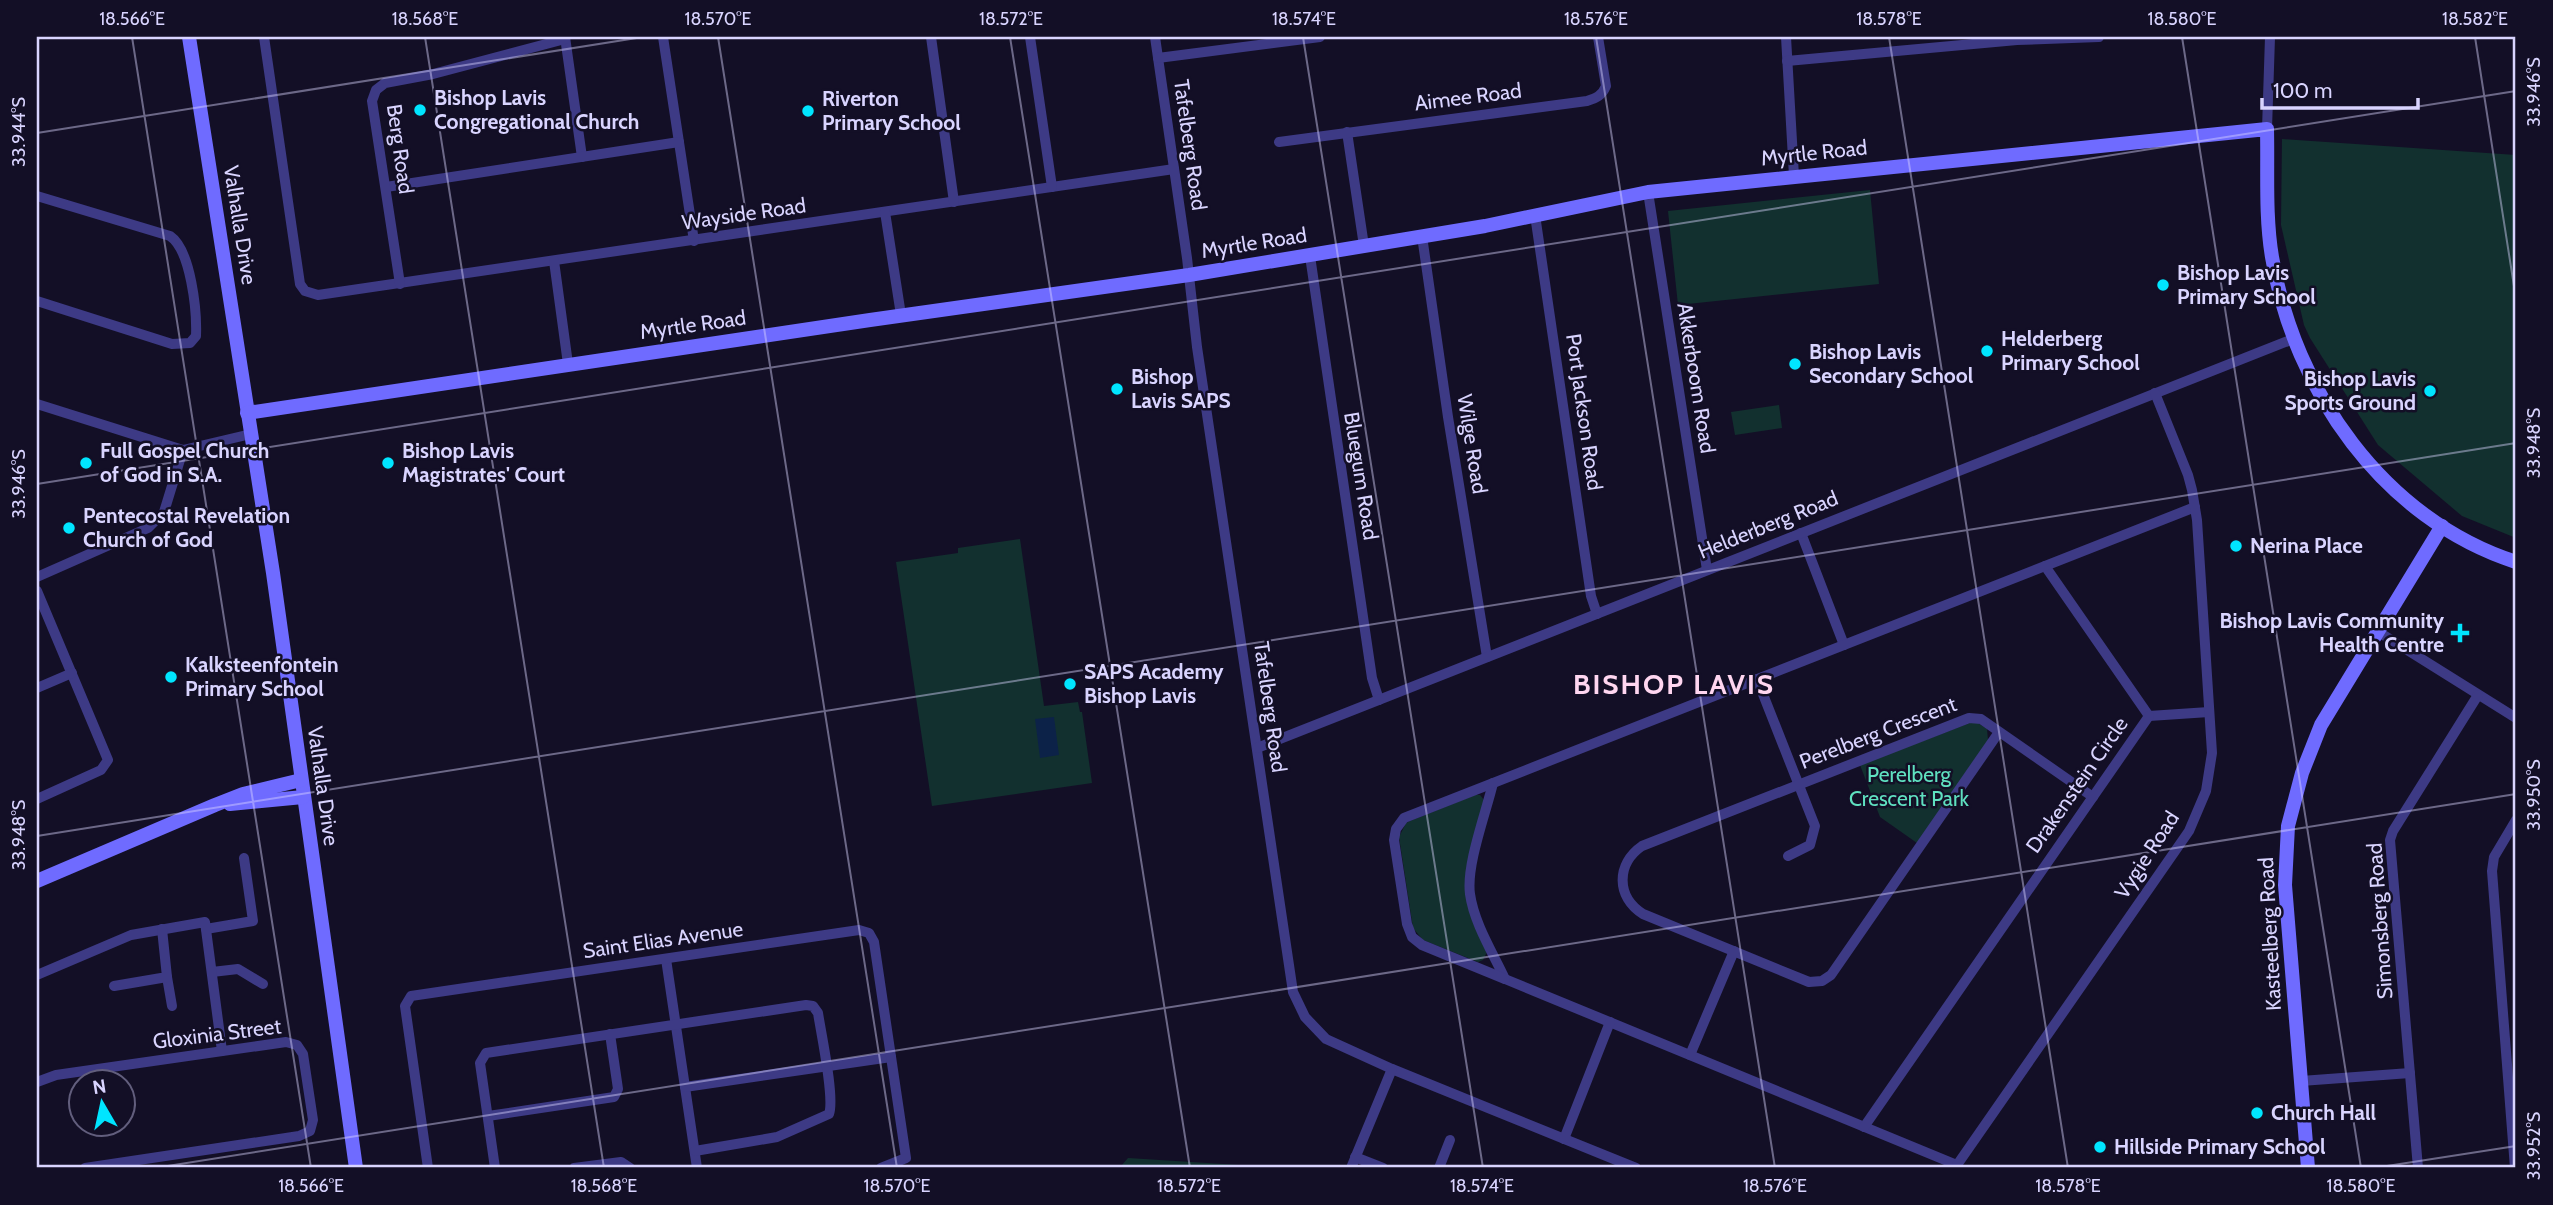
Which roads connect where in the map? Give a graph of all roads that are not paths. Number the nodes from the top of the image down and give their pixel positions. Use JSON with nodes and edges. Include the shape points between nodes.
{"nodes":[{"id":1,"x":189,"y":37,"type":"edge"},
{"id":2,"x":264,"y":37,"type":"edge"},
{"id":3,"x":663,"y":37,"type":"edge"},
{"id":4,"x":931,"y":37,"type":"edge"},
{"id":5,"x":1030,"y":37,"type":"edge"},
{"id":6,"x":1155,"y":37,"type":"edge"},
{"id":7,"x":1320,"y":37,"type":"edge"},
{"id":8,"x":1598,"y":37,"type":"edge"},
{"id":9,"x":1786,"y":37,"type":"edge"},
{"id":10,"x":2099,"y":37,"type":"edge"},
{"id":11,"x":2270,"y":37,"type":"edge"},
{"id":12,"x":565,"y":38,"type":"edge"},
{"id":13,"x":1275,"y":40,"type":"edge"},
{"id":14,"x":1158,"y":58,"type":"junction"},
{"id":15,"x":1787,"y":61,"type":"junction"},
{"id":16,"x":2267,"y":129,"type":"junction"},
{"id":17,"x":1348,"y":132,"type":"junction"},
{"id":18,"x":679,"y":142,"type":"junction"},
{"id":19,"x":1279,"y":142,"type":"dead end"},
{"id":20,"x":582,"y":158,"type":"junction"},
{"id":21,"x":1174,"y":169,"type":"junction"},
{"id":22,"x":1794,"y":176,"type":"junction"},
{"id":23,"x":386,"y":187,"type":"junction"},
{"id":24,"x":1052,"y":187,"type":"junction"},
{"id":25,"x":1648,"y":192,"type":"junction"},
{"id":26,"x":37,"y":196,"type":"edge"},
{"id":27,"x":954,"y":202,"type":"junction"},
{"id":28,"x":885,"y":212,"type":"junction"},
{"id":29,"x":1535,"y":215,"type":"junction"},
{"id":30,"x":1422,"y":236,"type":"junction"},
{"id":31,"x":694,"y":241,"type":"junction"},
{"id":32,"x":1364,"y":246,"type":"junction"},
{"id":33,"x":1310,"y":256,"type":"junction"},
{"id":34,"x":554,"y":261,"type":"junction"},
{"id":35,"x":1189,"y":275,"type":"junction"},
{"id":36,"x":400,"y":284,"type":"junction"},
{"id":37,"x":37,"y":301,"type":"edge"},
{"id":38,"x":901,"y":315,"type":"junction"},
{"id":39,"x":2293,"y":339,"type":"junction"},
{"id":40,"x":568,"y":364,"type":"junction"},
{"id":41,"x":2155,"y":393,"type":"junction"},
{"id":42,"x":37,"y":404,"type":"edge"},
{"id":43,"x":247,"y":413,"type":"junction"},
{"id":44,"x":251,"y":434,"type":"junction"},
{"id":45,"x":183,"y":450,"type":"junction"},
{"id":46,"x":2195,"y":507,"type":"junction"},
{"id":47,"x":2442,"y":526,"type":"junction"},
{"id":48,"x":1801,"y":533,"type":"junction"},
{"id":49,"x":2516,"y":562,"type":"edge"},
{"id":50,"x":2045,"y":566,"type":"junction"},
{"id":51,"x":1706,"y":570,"type":"junction"},
{"id":52,"x":37,"y":577,"type":"edge"},
{"id":53,"x":37,"y":591,"type":"edge"},
{"id":54,"x":1597,"y":614,"type":"junction"},
{"id":55,"x":2376,"y":631,"type":"junction"},
{"id":56,"x":1844,"y":645,"type":"junction"},
{"id":57,"x":1487,"y":657,"type":"junction"},
{"id":58,"x":72,"y":673,"type":"junction"},
{"id":59,"x":1757,"y":679,"type":"junction"},
{"id":60,"x":37,"y":688,"type":"edge"},
{"id":61,"x":2478,"y":695,"type":"junction"},
{"id":62,"x":1379,"y":700,"type":"junction"},
{"id":63,"x":2209,"y":712,"type":"junction"},
{"id":64,"x":2149,"y":716,"type":"junction"},
{"id":65,"x":2516,"y":718,"type":"edge"},
{"id":66,"x":1999,"y":732,"type":"junction"},
{"id":67,"x":1257,"y":748,"type":"junction"},
{"id":68,"x":301,"y":780,"type":"junction"},
{"id":69,"x":1493,"y":783,"type":"junction"},
{"id":70,"x":1797,"y":785,"type":"junction"},
{"id":71,"x":303,"y":797,"type":"junction"},
{"id":72,"x":2093,"y":797,"type":"junction"},
{"id":73,"x":37,"y":799,"type":"edge"},
{"id":74,"x":215,"y":805,"type":"junction"},
{"id":75,"x":2515,"y":827,"type":"edge"},
{"id":76,"x":1788,"y":856,"type":"dead end"},
{"id":77,"x":244,"y":858,"type":"dead end"},
{"id":78,"x":37,"y":881,"type":"edge"},
{"id":79,"x":162,"y":929,"type":"junction"},
{"id":80,"x":206,"y":929,"type":"junction"},
{"id":81,"x":1734,"y":951,"type":"junction"},
{"id":82,"x":666,"y":959,"type":"junction"},
{"id":83,"x":212,"y":972,"type":"junction"},
{"id":84,"x":37,"y":975,"type":"edge"},
{"id":85,"x":167,"y":977,"type":"junction"},
{"id":86,"x":1505,"y":979,"type":"junction"},
{"id":87,"x":263,"y":984,"type":"dead end"},
{"id":88,"x":114,"y":986,"type":"dead end"},
{"id":89,"x":172,"y":1006,"type":"dead end"},
{"id":90,"x":1610,"y":1023,"type":"junction"},
{"id":91,"x":676,"y":1024,"type":"junction"},
{"id":92,"x":610,"y":1034,"type":"junction"},
{"id":93,"x":222,"y":1051,"type":"junction"},
{"id":94,"x":1690,"y":1055,"type":"junction"},
{"id":95,"x":891,"y":1057,"type":"junction"},
{"id":96,"x":826,"y":1067,"type":"junction"},
{"id":97,"x":1392,"y":1069,"type":"junction"},
{"id":98,"x":2410,"y":1073,"type":"junction"},
{"id":99,"x":2301,"y":1081,"type":"junction"},
{"id":100,"x":37,"y":1082,"type":"edge"},
{"id":101,"x":685,"y":1087,"type":"junction"},
{"id":102,"x":488,"y":1116,"type":"junction"},
{"id":103,"x":1864,"y":1127,"type":"junction"},
{"id":104,"x":1450,"y":1139,"type":"dead end"},
{"id":105,"x":1564,"y":1139,"type":"junction"},
{"id":106,"x":2515,"y":1147,"type":"edge"},
{"id":107,"x":695,"y":1152,"type":"junction"},
{"id":108,"x":1353,"y":1163,"type":"edge"},
{"id":109,"x":1957,"y":1167,"type":"edge"},
{"id":110,"x":85,"y":1168,"type":"edge"},
{"id":111,"x":356,"y":1168,"type":"edge"},
{"id":112,"x":428,"y":1168,"type":"edge"},
{"id":113,"x":495,"y":1168,"type":"edge"},
{"id":114,"x":574,"y":1168,"type":"edge"},
{"id":115,"x":630,"y":1168,"type":"edge"},
{"id":116,"x":697,"y":1168,"type":"edge"},
{"id":117,"x":881,"y":1168,"type":"edge"},
{"id":118,"x":1383,"y":1168,"type":"edge"},
{"id":119,"x":1439,"y":1168,"type":"edge"},
{"id":120,"x":1636,"y":1168,"type":"edge"},
{"id":121,"x":2308,"y":1168,"type":"edge"},
{"id":122,"x":2418,"y":1168,"type":"edge"},
{"id":123,"x":2515,"y":1168,"type":"edge"}],
"edges":[{"from":1,"to":43,"type":"street","name":"Valhalla Drive"},
{"from":2,"to":36,"type":"street","name":"Wayside Road","via":[[300,284],[318,295]]},
{"from":3,"to":18,"type":"street"},
{"from":4,"to":27,"type":"street"},
{"from":5,"to":24,"type":"street"},
{"from":6,"to":14,"type":"street","name":"Tafelberg Road"},
{"from":7,"to":13,"type":"street"},
{"from":8,"to":17,"type":"street","name":"Aimee Road","via":[[1606,86],[1587,102]]},
{"from":9,"to":15,"type":"street"},
{"from":10,"to":15,"type":"street"},
{"from":11,"to":16,"type":"street"},
{"from":12,"to":20,"type":"street"},
{"from":12,"to":23,"type":"street","name":"Berg Road","via":[[380,85],[372,101]]},
{"from":13,"to":14,"type":"street"},
{"from":14,"to":21,"type":"street","name":"Tafelberg Road"},
{"from":15,"to":22,"type":"street"},
{"from":16,"to":22,"type":"street","name":"Myrtle Road"},
{"from":16,"to":39,"type":"street","via":[[2271,254]]},
{"from":17,"to":19,"type":"street","name":"Aimee Road"},
{"from":17,"to":32,"type":"street"},
{"from":18,"to":20,"type":"street"},
{"from":18,"to":31,"type":"street"},
{"from":20,"to":23,"type":"street"},
{"from":21,"to":24,"type":"street","name":"Wayside Road"},
{"from":21,"to":35,"type":"street","name":"Tafelberg Road"},
{"from":22,"to":25,"type":"street","name":"Myrtle Road"},
{"from":23,"to":36,"type":"street","name":"Berg Road"},
{"from":24,"to":27,"type":"street","name":"Wayside Road"},
{"from":25,"to":29,"type":"street","name":"Myrtle Road"},
{"from":25,"to":51,"type":"street","name":"Akkerboom Road"},
{"from":26,"to":37,"type":"street","via":[[176,240],[185,256],[196,336],[190,342],[172,344]]},
{"from":27,"to":28,"type":"street","name":"Wayside Road"},
{"from":28,"to":31,"type":"street","name":"Wayside Road"},
{"from":28,"to":38,"type":"street"},
{"from":29,"to":30,"type":"street","name":"Myrtle Road"},
{"from":29,"to":54,"type":"street","name":"Port Jackson Road"},
{"from":30,"to":32,"type":"street","name":"Myrtle Road"},
{"from":30,"to":57,"type":"street","name":"Wilge Road"},
{"from":31,"to":34,"type":"street","name":"Wayside Road"},
{"from":32,"to":33,"type":"street","name":"Myrtle Road"},
{"from":33,"to":35,"type":"street","name":"Myrtle Road"},
{"from":33,"to":62,"type":"street","name":"Bluegum Road","via":[[1372,678]]},
{"from":34,"to":36,"type":"street","name":"Wayside Road"},
{"from":34,"to":40,"type":"street"},
{"from":35,"to":38,"type":"street","name":"Myrtle Road"},
{"from":35,"to":67,"type":"street","name":"Tafelberg Road"},
{"from":38,"to":40,"type":"street","name":"Myrtle Road"},
{"from":39,"to":41,"type":"street","name":"Helderberg Road"},
{"from":39,"to":47,"type":"street","via":[[2320,397],[2368,463]]},
{"from":40,"to":43,"type":"street","name":"Myrtle Road"},
{"from":41,"to":46,"type":"street","name":"Vygie Road","via":[[2188,475]]},
{"from":41,"to":48,"type":"street","name":"Helderberg Road"},
{"from":42,"to":45,"type":"street"},
{"from":43,"to":44,"type":"street","name":"Valhalla Drive"},
{"from":44,"to":45,"type":"street"},
{"from":44,"to":68,"type":"street","name":"Valhalla Drive"},
{"from":45,"to":52,"type":"street","via":[[158,520]]},
{"from":46,"to":50,"type":"street"},
{"from":46,"to":63,"type":"street","name":"Vygie Road"},
{"from":47,"to":49,"type":"street"},
{"from":47,"to":55,"type":"street","name":"Kasteelberg Road"},
{"from":48,"to":51,"type":"street","name":"Helderberg Road"},
{"from":48,"to":56,"type":"street"},
{"from":50,"to":56,"type":"street"},
{"from":50,"to":64,"type":"street","name":"Drakenstein Circle"},
{"from":51,"to":54,"type":"street","name":"Helderberg Road"},
{"from":53,"to":58,"type":"street"},
{"from":54,"to":57,"type":"street","name":"Helderberg Road"},
{"from":55,"to":61,"type":"street"},
{"from":55,"to":99,"type":"street","name":"Kasteelberg Road","via":[[2320,725],[2288,827],[2285,886]]},
{"from":56,"to":59,"type":"street"},
{"from":57,"to":62,"type":"street","name":"Helderberg Road"},
{"from":58,"to":60,"type":"street"},
{"from":58,"to":73,"type":"street","via":[[107,754],[107,764]]},
{"from":59,"to":69,"type":"street"},
{"from":59,"to":70,"type":"street"},
{"from":61,"to":65,"type":"street"},
{"from":61,"to":98,"type":"street","name":"Simonsberg Road","via":[[2391,836]]},
{"from":62,"to":67,"type":"street","name":"Helderberg Road"},
{"from":63,"to":64,"type":"street"},
{"from":63,"to":109,"type":"street","name":"Vygie Road","via":[[2210,772],[2189,831]]},
{"from":64,"to":72,"type":"street","name":"Drakenstein Circle"},
{"from":66,"to":70,"type":"street","name":"Perelberg Crescent","via":[[1981,719],[1969,718]]},
{"from":66,"to":72,"type":"street"},
{"from":66,"to":81,"type":"street","name":"Perelberg Crescent","via":[[1827,978],[1810,982]]},
{"from":67,"to":97,"type":"street","name":"Tafelberg Road","via":[[1298,1006],[1326,1039]]},
{"from":68,"to":71,"type":"street","name":"Valhalla Drive"},
{"from":68,"to":74,"type":"street"},
{"from":69,"to":86,"type":"street","via":[[1469,887],[1476,916]]},
{"from":69,"to":86,"type":"street","via":[[1404,818],[1394,840],[1412,937]]},
{"from":70,"to":76,"type":"street","via":[[1815,831],[1810,845]]},
{"from":70,"to":81,"type":"street","name":"Perelberg Crescent","via":[[1642,846],[1626,863],[1624,892],[1637,910]]},
{"from":71,"to":74,"type":"street"},
{"from":71,"to":111,"type":"street","name":"Valhalla Drive"},
{"from":72,"to":103,"type":"street","name":"Drakenstein Circle"},
{"from":74,"to":78,"type":"street"},
{"from":75,"to":106,"type":"street","via":[[2494,858],[2492,871]]},
{"from":77,"to":80,"type":"street","via":[[253,921]]},
{"from":79,"to":80,"type":"street","via":[[205,922]]},
{"from":79,"to":84,"type":"street","via":[[118,939]]},
{"from":79,"to":85,"type":"street"},
{"from":80,"to":83,"type":"street"},
{"from":81,"to":94,"type":"street"},
{"from":82,"to":91,"type":"street"},
{"from":82,"to":95,"type":"street","name":"Saint Elias Avenue","via":[[866,932],[874,942]]},
{"from":82,"to":112,"type":"street","name":"Saint Elias Avenue","via":[[408,999],[405,1006]]},
{"from":83,"to":87,"type":"street","via":[[238,969]]},
{"from":83,"to":93,"type":"street"},
{"from":85,"to":88,"type":"street"},
{"from":85,"to":89,"type":"street"},
{"from":86,"to":90,"type":"street"},
{"from":90,"to":94,"type":"street"},
{"from":90,"to":105,"type":"street"},
{"from":91,"to":92,"type":"street"},
{"from":91,"to":96,"type":"street","via":[[810,1005],[818,1013]]},
{"from":91,"to":101,"type":"street"},
{"from":92,"to":102,"type":"street","via":[[489,1051],[480,1063]]},
{"from":92,"to":102,"type":"street","via":[[618,1089],[614,1097]]},
{"from":93,"to":100,"type":"street","name":"Gloxinia Street","via":[[56,1075]]},
{"from":93,"to":110,"type":"street","name":"Gloxinia Street","via":[[286,1042],[297,1045],[303,1054],[313,1120],[310,1131]]},
{"from":94,"to":103,"type":"street"},
{"from":95,"to":96,"type":"street"},
{"from":95,"to":117,"type":"street","name":"Saint Elias Avenue","via":[[906,1158]]},
{"from":96,"to":101,"type":"street"},
{"from":96,"to":107,"type":"street","via":[[832,1106],[826,1116],[777,1137]]},
{"from":97,"to":105,"type":"street","name":"Tafelberg Road"},
{"from":97,"to":108,"type":"street"},
{"from":98,"to":99,"type":"street"},
{"from":98,"to":122,"type":"street","name":"Simonsberg Road"},
{"from":99,"to":121,"type":"street","name":"Kasteelberg Road"},
{"from":101,"to":107,"type":"street"},
{"from":102,"to":113,"type":"street"},
{"from":103,"to":109,"type":"street"},
{"from":104,"to":119,"type":"street"},
{"from":105,"to":120,"type":"street","name":"Tafelberg Road"},
{"from":106,"to":123,"type":"street"},
{"from":107,"to":116,"type":"street"},
{"from":108,"to":118,"type":"street"},
{"from":114,"to":115,"type":"street","via":[[621,1161]]}]}
